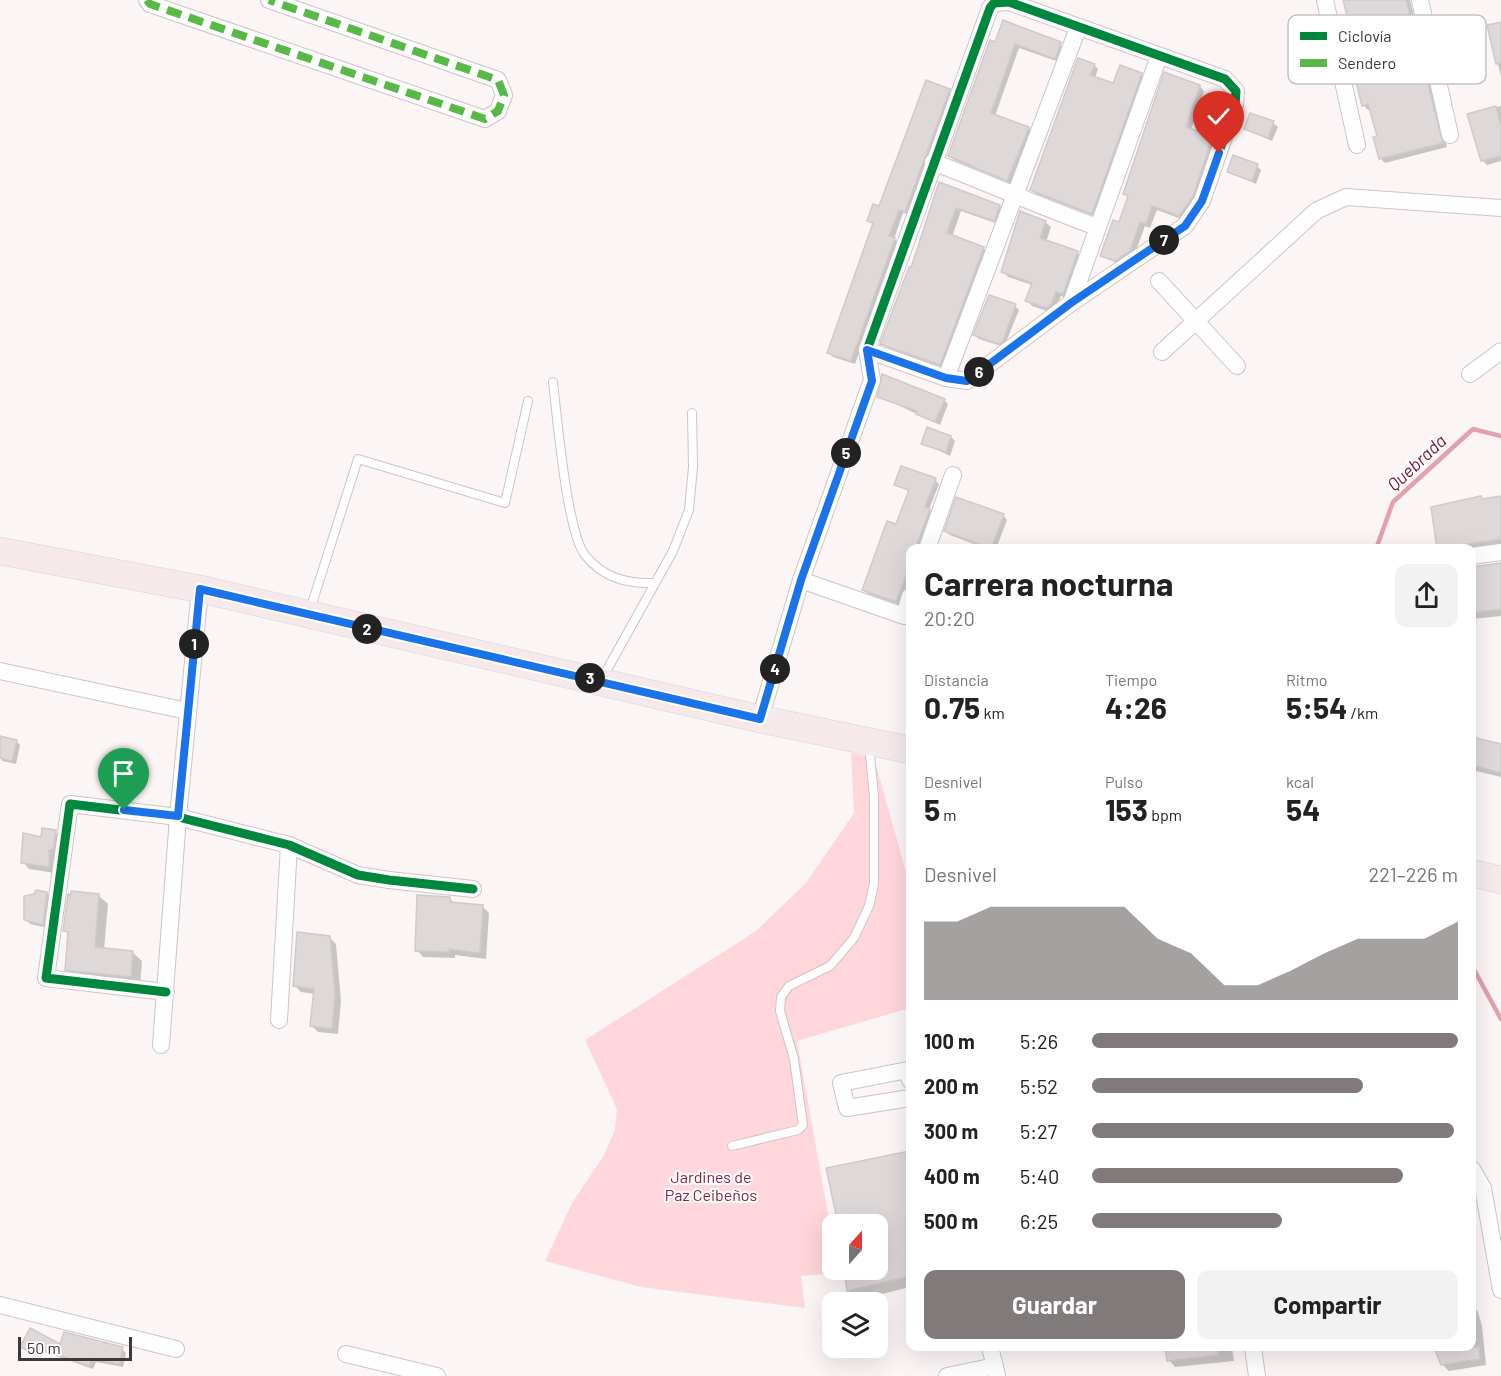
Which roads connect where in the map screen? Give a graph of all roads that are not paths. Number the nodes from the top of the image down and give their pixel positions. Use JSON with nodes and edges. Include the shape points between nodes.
{"nodes":[{"id":1,"x":269,"y":0,"type":"edge"},
{"id":2,"x":1325,"y":0,"type":"edge"},
{"id":3,"x":1420,"y":0,"type":"edge"},
{"id":4,"x":149,"y":1,"type":"edge"},
{"id":5,"x":1328,"y":15,"type":"edge"},
{"id":6,"x":1423,"y":15,"type":"edge"},
{"id":7,"x":1078,"y":28,"type":"junction"},
{"id":8,"x":1159,"y":56,"type":"junction"},
{"id":9,"x":1344,"y":84,"type":"edge"},
{"id":10,"x":1439,"y":84,"type":"edge"},
{"id":11,"x":1450,"y":135,"type":"dead end"},
{"id":12,"x":1357,"y":145,"type":"dead end"},
{"id":13,"x":933,"y":162,"type":"junction"},
{"id":14,"x":1016,"y":195,"type":"junction"},
{"id":15,"x":1501,"y":208,"type":"edge"},
{"id":16,"x":1097,"y":226,"type":"junction"},
{"id":17,"x":1158,"y":281,"type":"dead end"},
{"id":18,"x":1071,"y":303,"type":"junction"},
{"id":19,"x":1196,"y":322,"type":"junction"},
{"id":20,"x":867,"y":350,"type":"junction"},
{"id":21,"x":1501,"y":351,"type":"edge"},
{"id":22,"x":1162,"y":352,"type":"dead end"},
{"id":23,"x":1237,"y":366,"type":"dead end"},
{"id":24,"x":1470,"y":374,"type":"dead end"},
{"id":25,"x":946,"y":378,"type":"junction"},
{"id":26,"x":553,"y":382,"type":"dead end"},
{"id":27,"x":528,"y":401,"type":"dead end"},
{"id":28,"x":692,"y":413,"type":"dead end"},
{"id":29,"x":953,"y":475,"type":"dead end"},
{"id":30,"x":929,"y":544,"type":"edge"},
{"id":31,"x":0,"y":550,"type":"edge"},
{"id":32,"x":1501,"y":552,"type":"edge"},
{"id":33,"x":1476,"y":555,"type":"edge"},
{"id":34,"x":801,"y":580,"type":"junction"},
{"id":35,"x":655,"y":583,"type":"junction"},
{"id":36,"x":200,"y":589,"type":"junction"},
{"id":37,"x":906,"y":607,"type":"edge"},
{"id":38,"x":308,"y":616,"type":"junction"},
{"id":39,"x":0,"y":671,"type":"edge"},
{"id":40,"x":602,"y":681,"type":"junction"},
{"id":41,"x":187,"y":711,"type":"junction"},
{"id":42,"x":760,"y":719,"type":"junction"},
{"id":43,"x":868,"y":742,"type":"junction"},
{"id":44,"x":906,"y":749,"type":"edge"},
{"id":45,"x":178,"y":816,"type":"junction"},
{"id":46,"x":289,"y":845,"type":"junction"},
{"id":47,"x":1476,"y":874,"type":"edge"},
{"id":48,"x":1501,"y":880,"type":"edge"},
{"id":49,"x":473,"y":888,"type":"dead end"},
{"id":50,"x":166,"y":992,"type":"junction"},
{"id":51,"x":279,"y":1020,"type":"dead end"},
{"id":52,"x":161,"y":1045,"type":"dead end"},
{"id":53,"x":906,"y":1070,"type":"edge"},
{"id":54,"x":906,"y":1099,"type":"edge"},
{"id":55,"x":732,"y":1146,"type":"dead end"},
{"id":56,"x":1476,"y":1176,"type":"edge"},
{"id":57,"x":1501,"y":1290,"type":"edge"},
{"id":58,"x":0,"y":1305,"type":"edge"},
{"id":59,"x":176,"y":1349,"type":"dead end"},
{"id":60,"x":991,"y":1351,"type":"edge"},
{"id":61,"x":1254,"y":1351,"type":"edge"},
{"id":62,"x":346,"y":1354,"type":"dead end"},
{"id":63,"x":996,"y":1371,"type":"edge"},
{"id":64,"x":437,"y":1376,"type":"edge"},
{"id":65,"x":947,"y":1376,"type":"edge"},
{"id":66,"x":1257,"y":1376,"type":"edge"}],
"edges":[{"from":1,"to":4,"type":"street","via":[[498,80],[504,95],[498,111],[485,119]]},
{"from":2,"to":5,"type":"street"},
{"from":3,"to":6,"type":"street"},
{"from":7,"to":8,"type":"street"},
{"from":7,"to":13,"type":"street","via":[[1009,2],[994,3]]},
{"from":7,"to":14,"type":"street"},
{"from":8,"to":16,"type":"street"},
{"from":8,"to":18,"type":"street","via":[[1225,79],[1236,91],[1237,98],[1202,201],[1185,226]]},
{"from":9,"to":12,"type":"street"},
{"from":10,"to":11,"type":"street"},
{"from":13,"to":14,"type":"street"},
{"from":13,"to":20,"type":"street"},
{"from":14,"to":16,"type":"street"},
{"from":14,"to":25,"type":"street"},
{"from":15,"to":19,"type":"street","via":[[1346,197],[1332,201],[1316,211]]},
{"from":16,"to":18,"type":"street"},
{"from":17,"to":19,"type":"street"},
{"from":18,"to":25,"type":"street","via":[[967,381]]},
{"from":19,"to":22,"type":"street"},
{"from":19,"to":23,"type":"street"},
{"from":20,"to":25,"type":"street"},
{"from":20,"to":34,"type":"street","via":[[872,381]]},
{"from":21,"to":24,"type":"street"},
{"from":26,"to":35,"type":"lane","via":[[569,503],[583,554],[602,573],[633,584]]},
{"from":27,"to":38,"type":"lane","via":[[505,503],[358,459]]},
{"from":28,"to":35,"type":"lane","via":[[689,510]]},
{"from":29,"to":30,"type":"street"},
{"from":31,"to":36,"type":"main road"},
{"from":32,"to":33,"type":"street"},
{"from":34,"to":37,"type":"street","via":[[903,616]]},
{"from":34,"to":42,"type":"street"},
{"from":35,"to":40,"type":"lane"},
{"from":36,"to":38,"type":"main road"},
{"from":36,"to":41,"type":"street"},
{"from":38,"to":40,"type":"main road"},
{"from":39,"to":41,"type":"street"},
{"from":40,"to":42,"type":"main road"},
{"from":41,"to":45,"type":"street"},
{"from":42,"to":43,"type":"main road"},
{"from":43,"to":44,"type":"main road"},
{"from":43,"to":55,"type":"lane","via":[[874,796],[874,884],[869,906],[854,938],[830,966],[789,986],[781,997],[780,1011],[794,1059],[803,1125],[798,1130]]},
{"from":45,"to":46,"type":"street"},
{"from":45,"to":50,"type":"street"},
{"from":45,"to":50,"type":"street","via":[[70,804],[46,978]]},
{"from":46,"to":49,"type":"street","via":[[358,874]]},
{"from":46,"to":51,"type":"street"},
{"from":47,"to":48,"type":"main road"},
{"from":50,"to":52,"type":"street"},
{"from":53,"to":54,"type":"street","via":[[841,1083],[847,1108]]},
{"from":56,"to":57,"type":"street","via":[[1483,1188]]},
{"from":58,"to":59,"type":"street"},
{"from":60,"to":63,"type":"street"},
{"from":61,"to":66,"type":"street"},
{"from":62,"to":64,"type":"street"},
{"from":63,"to":65,"type":"street"}]}
